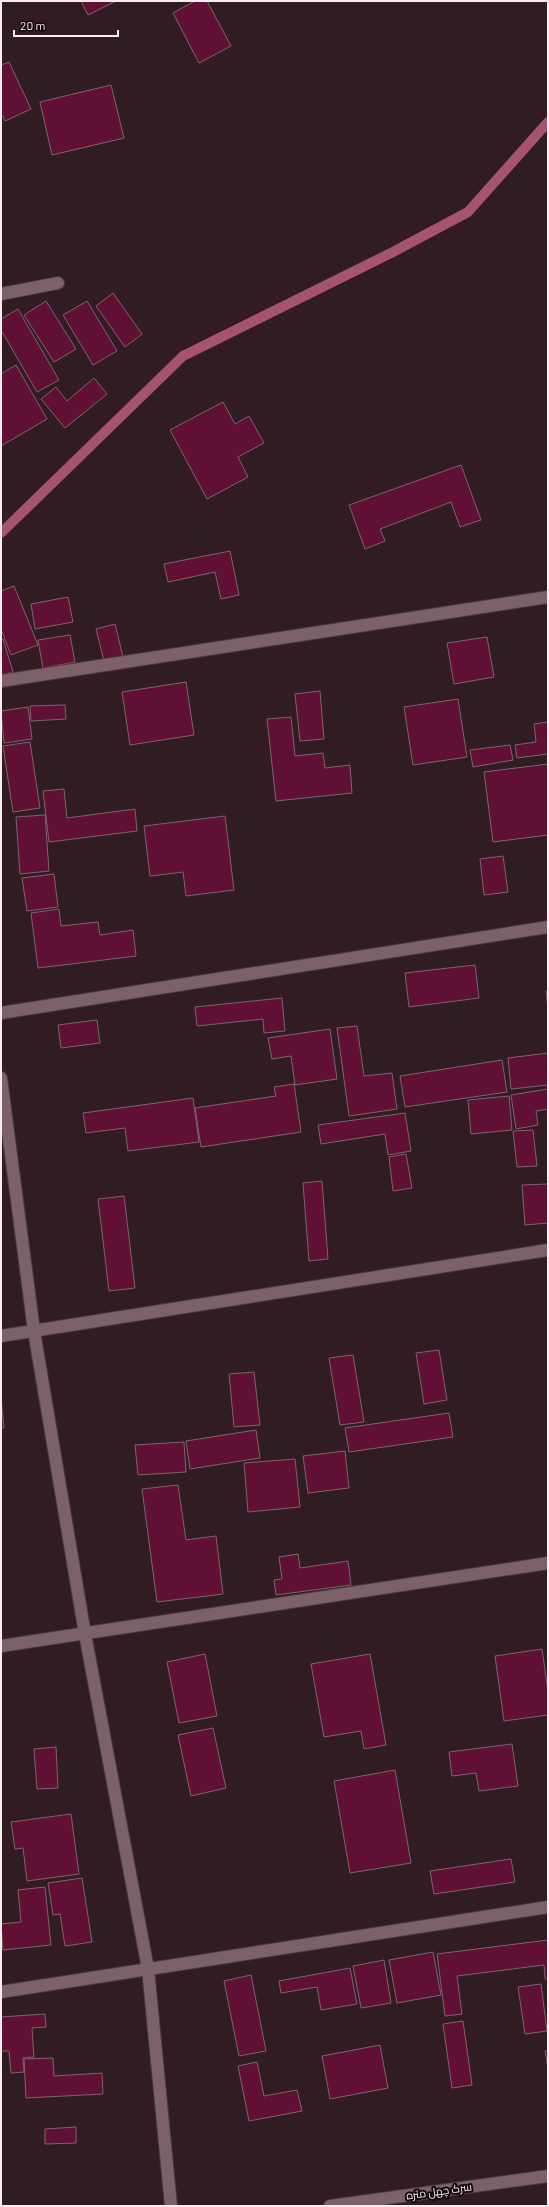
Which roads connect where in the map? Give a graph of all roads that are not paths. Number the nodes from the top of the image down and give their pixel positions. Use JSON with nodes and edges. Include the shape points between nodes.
{"nodes":[{"id":1,"x":58,"y":283,"type":"dead end"},
{"id":2,"x":1,"y":294,"type":"edge"},
{"id":3,"x":548,"y":597,"type":"edge"},
{"id":4,"x":1,"y":681,"type":"edge"},
{"id":5,"x":548,"y":927,"type":"edge"},
{"id":6,"x":1,"y":1013,"type":"edge"},
{"id":7,"x":1,"y":1078,"type":"edge"},
{"id":8,"x":548,"y":1250,"type":"edge"},
{"id":9,"x":34,"y":1331,"type":"junction"},
{"id":10,"x":1,"y":1336,"type":"edge"},
{"id":11,"x":548,"y":1564,"type":"edge"},
{"id":12,"x":85,"y":1634,"type":"junction"},
{"id":13,"x":1,"y":1646,"type":"edge"},
{"id":14,"x":548,"y":1906,"type":"edge"},
{"id":15,"x":148,"y":1969,"type":"junction"},
{"id":16,"x":1,"y":1992,"type":"edge"},
{"id":17,"x":548,"y":2176,"type":"edge"},
{"id":18,"x":171,"y":2206,"type":"edge"},
{"id":19,"x":330,"y":2206,"type":"edge"}],
"edges":[{"from":1,"to":2,"type":"street"},
{"from":3,"to":4,"type":"street"},
{"from":5,"to":6,"type":"street"},
{"from":7,"to":9,"type":"street"},
{"from":8,"to":9,"type":"street"},
{"from":9,"to":10,"type":"street"},
{"from":9,"to":12,"type":"street"},
{"from":11,"to":12,"type":"street"},
{"from":12,"to":13,"type":"street"},
{"from":12,"to":15,"type":"street"},
{"from":14,"to":15,"type":"street"},
{"from":15,"to":16,"type":"street"},
{"from":15,"to":18,"type":"street"},
{"from":17,"to":19,"type":"street","name":"سرک چهل متره"}]}
